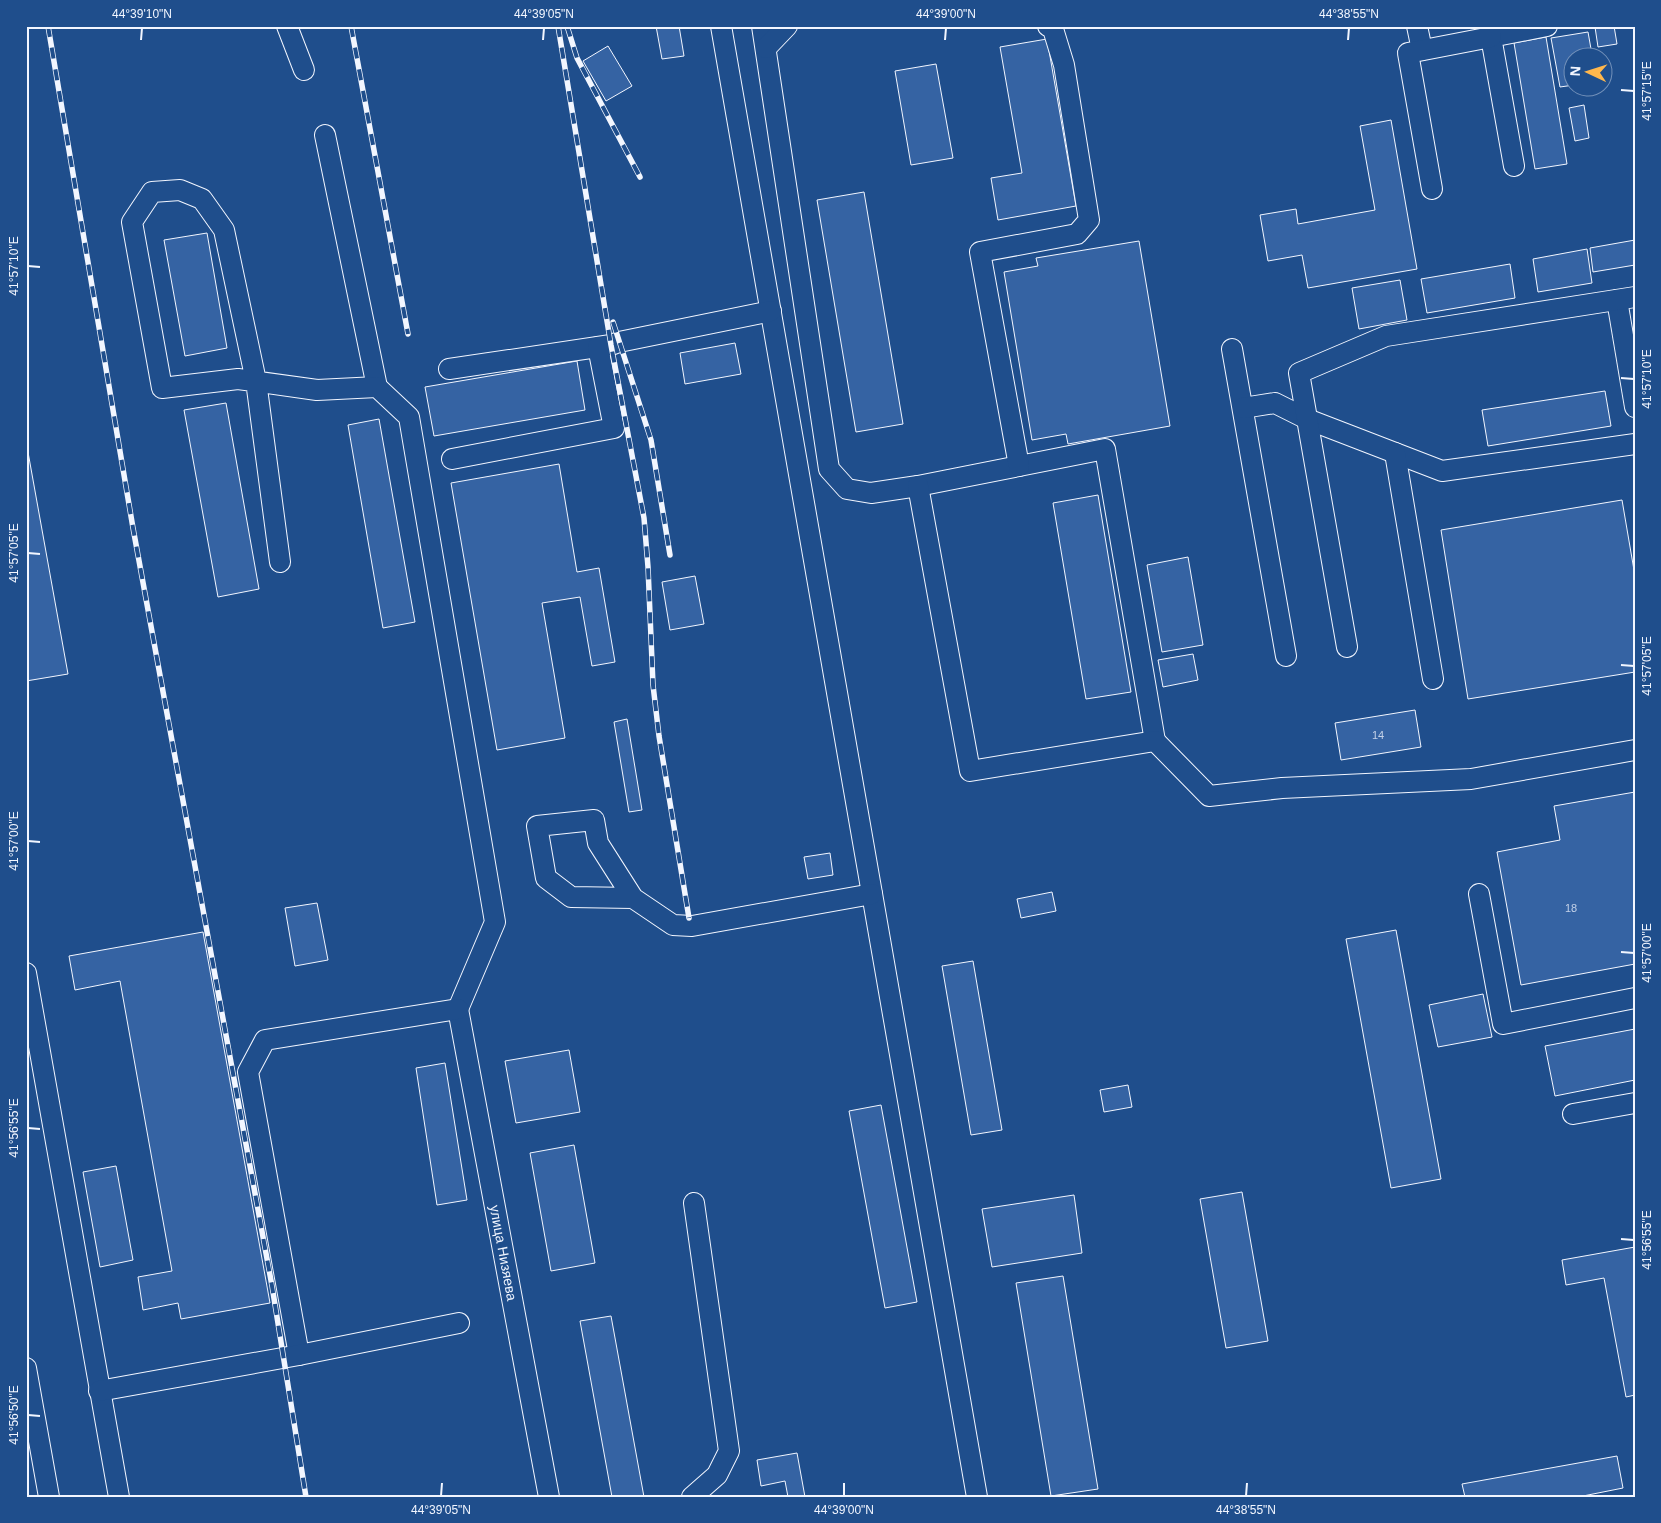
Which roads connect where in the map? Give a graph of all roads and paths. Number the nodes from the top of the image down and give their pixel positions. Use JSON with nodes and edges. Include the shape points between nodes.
{"nodes":[{"id":1,"x":287,"y":26,"type":"edge"},
{"id":2,"x":721,"y":26,"type":"edge"},
{"id":3,"x":762,"y":26,"type":"edge"},
{"id":4,"x":787,"y":26,"type":"edge"},
{"id":5,"x":1048,"y":26,"type":"edge"},
{"id":6,"x":1417,"y":26,"type":"edge"},
{"id":7,"x":1547,"y":26,"type":"edge"},
{"id":8,"x":1491,"y":37,"type":"junction"},
{"id":9,"x":766,"y":48,"type":"junction"},
{"id":10,"x":1422,"y":50,"type":"junction"},
{"id":11,"x":304,"y":70,"type":"dead end"},
{"id":12,"x":325,"y":135,"type":"dead end"},
{"id":13,"x":1514,"y":166,"type":"dead end"},
{"id":14,"x":1432,"y":189,"type":"dead end"},
{"id":15,"x":1626,"y":299,"type":"edge"},
{"id":16,"x":771,"y":311,"type":"junction"},
{"id":17,"x":598,"y":347,"type":"junction"},
{"id":18,"x":1232,"y":349,"type":"dead end"},
{"id":19,"x":449,"y":368,"type":"dead end"},
{"id":20,"x":256,"y":381,"type":"junction"},
{"id":21,"x":377,"y":387,"type":"junction"},
{"id":22,"x":1635,"y":407,"type":"edge"},
{"id":23,"x":1243,"y":408,"type":"junction"},
{"id":24,"x":1307,"y":419,"type":"junction"},
{"id":25,"x":1635,"y":444,"type":"edge"},
{"id":26,"x":1395,"y":453,"type":"junction"},
{"id":27,"x":452,"y":459,"type":"dead end"},
{"id":28,"x":1019,"y":466,"type":"junction"},
{"id":29,"x":918,"y":486,"type":"junction"},
{"id":30,"x":280,"y":562,"type":"dead end"},
{"id":31,"x":1347,"y":647,"type":"dead end"},
{"id":32,"x":1286,"y":656,"type":"dead end"},
{"id":33,"x":1433,"y":679,"type":"dead end"},
{"id":34,"x":1155,"y":741,"type":"junction"},
{"id":35,"x":1635,"y":750,"type":"edge"},
{"id":36,"x":872,"y":894,"type":"junction"},
{"id":37,"x":1479,"y":894,"type":"dead end"},
{"id":38,"x":633,"y":898,"type":"junction"},
{"id":39,"x":26,"y":973,"type":"edge"},
{"id":40,"x":1635,"y":998,"type":"edge"},
{"id":41,"x":458,"y":1008,"type":"junction"},
{"id":42,"x":1635,"y":1103,"type":"edge"},
{"id":43,"x":1573,"y":1114,"type":"dead end"},
{"id":44,"x":694,"y":1203,"type":"dead end"},
{"id":45,"x":459,"y":1323,"type":"dead end"},
{"id":46,"x":299,"y":1355,"type":"junction"},
{"id":47,"x":26,"y":1368,"type":"edge"},
{"id":48,"x":99,"y":1391,"type":"junction"},
{"id":49,"x":49,"y":1497,"type":"edge"},
{"id":50,"x":119,"y":1497,"type":"edge"},
{"id":51,"x":549,"y":1497,"type":"edge"},
{"id":52,"x":692,"y":1497,"type":"edge"},
{"id":53,"x":978,"y":1497,"type":"edge"}],
"edges":[{"from":1,"to":11,"type":"street"},
{"from":2,"to":16,"type":"street"},
{"from":3,"to":9,"type":"street"},
{"from":4,"to":9,"type":"street"},
{"from":5,"to":28,"type":"street","via":[[1053,29],[1064,65],[1089,220],[1077,234],[980,252]]},
{"from":6,"to":10,"type":"street"},
{"from":7,"to":8,"type":"street"},
{"from":8,"to":10,"type":"street"},
{"from":8,"to":13,"type":"street"},
{"from":9,"to":29,"type":"street","via":[[829,469],[847,489],[871,493]]},
{"from":10,"to":14,"type":"street","via":[[1408,53]]},
{"from":12,"to":21,"type":"street"},
{"from":15,"to":22,"type":"street"},
{"from":15,"to":24,"type":"street","via":[[1386,336],[1299,373]]},
{"from":16,"to":17,"type":"street"},
{"from":16,"to":36,"type":"street"},
{"from":17,"to":19,"type":"street"},
{"from":17,"to":27,"type":"street","via":[[614,428]]},
{"from":18,"to":23,"type":"street"},
{"from":20,"to":20,"type":"street","via":[[224,230],[202,199],[180,190],[152,192],[132,222],[162,388],[238,379]]},
{"from":20,"to":21,"type":"street","via":[[317,390]]},
{"from":20,"to":30,"type":"street"},
{"from":21,"to":41,"type":"street","via":[[409,417],[495,922]]},
{"from":23,"to":24,"type":"street","via":[[1275,404]]},
{"from":23,"to":32,"type":"street"},
{"from":24,"to":26,"type":"street"},
{"from":24,"to":31,"type":"street"},
{"from":25,"to":26,"type":"street","via":[[1442,471]]},
{"from":26,"to":33,"type":"street"},
{"from":28,"to":29,"type":"street"},
{"from":28,"to":34,"type":"street","via":[[1105,449]]},
{"from":29,"to":34,"type":"street","via":[[970,770]]},
{"from":34,"to":35,"type":"street","via":[[1210,796],[1282,788],[1471,779]]},
{"from":36,"to":38,"type":"street","via":[[692,926],[673,925]]},
{"from":36,"to":53,"type":"street"},
{"from":37,"to":40,"type":"street","via":[[1504,1024]]},
{"from":38,"to":38,"type":"street","via":[[572,897],[546,878],[537,826],[594,820],[598,842]]},
{"from":39,"to":48,"type":"street"},
{"from":41,"to":46,"type":"street","via":[[265,1040],[248,1072]]},
{"from":41,"to":51,"type":"street","name":"улица Низяева"},
{"from":42,"to":43,"type":"street"},
{"from":44,"to":52,"type":"street","via":[[729,1451],[717,1475]]},
{"from":45,"to":46,"type":"street"},
{"from":46,"to":48,"type":"street"},
{"from":47,"to":49,"type":"street"},
{"from":48,"to":50,"type":"street"}]}
